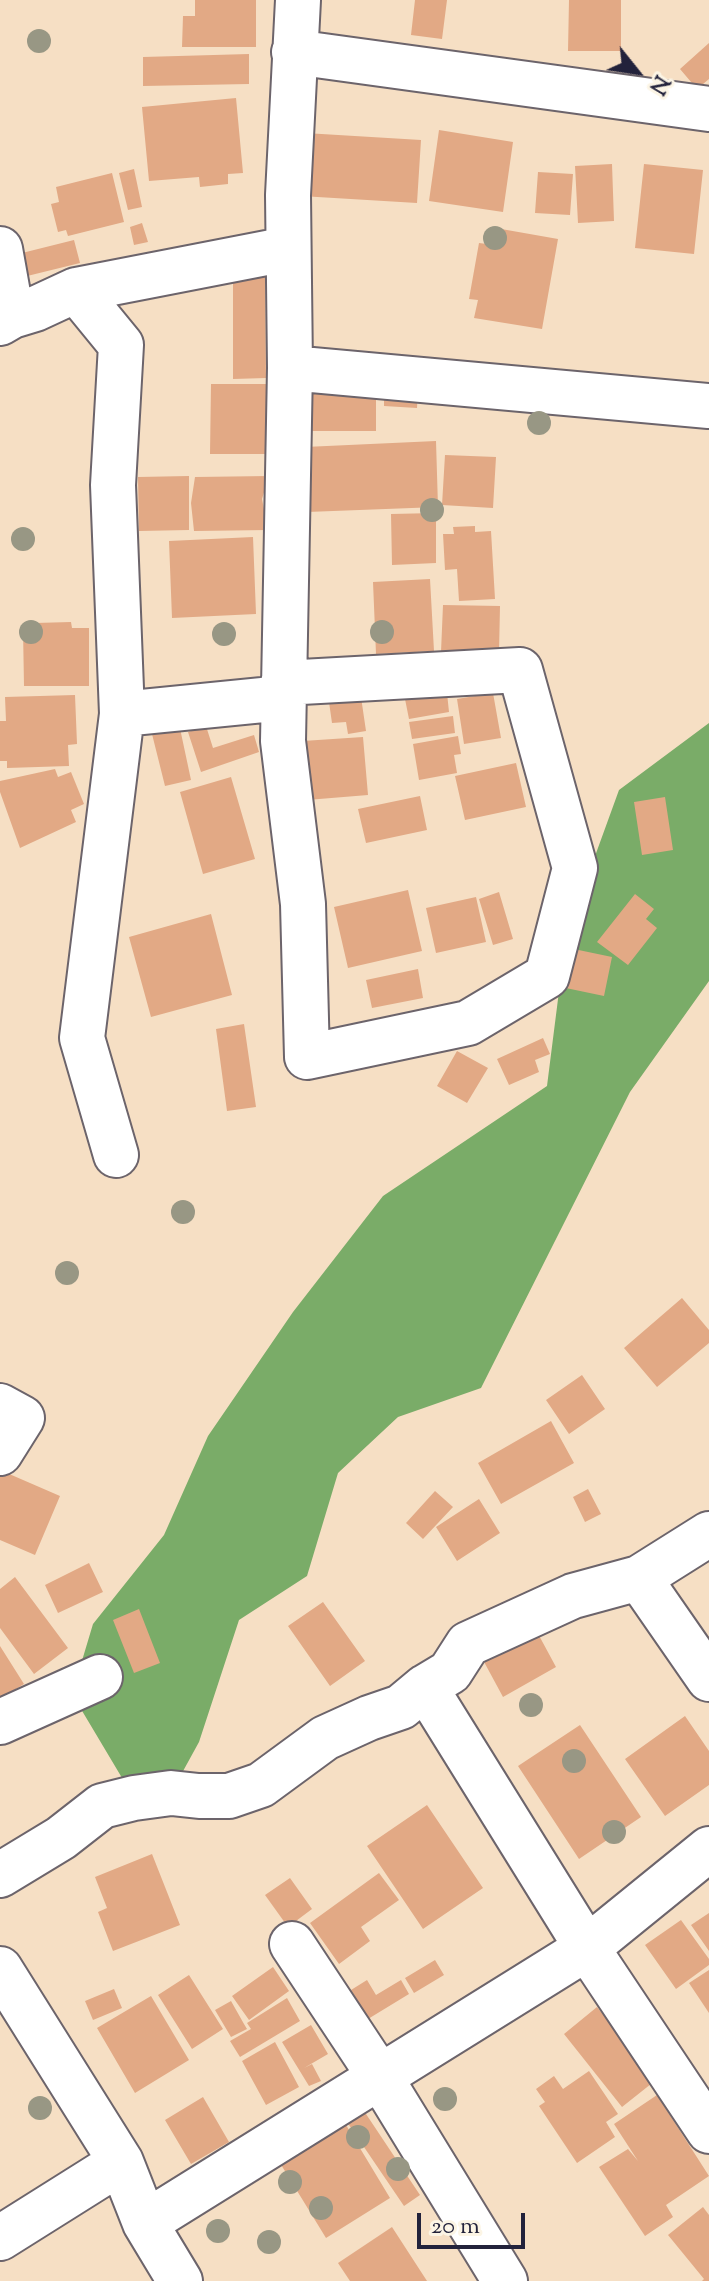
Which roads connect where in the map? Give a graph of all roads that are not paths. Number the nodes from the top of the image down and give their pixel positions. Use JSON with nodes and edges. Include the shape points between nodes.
{"nodes":[{"id":1,"x":298,"y":0,"type":"edge"},
{"id":2,"x":294,"y":52,"type":"junction"},
{"id":3,"x":709,"y":109,"type":"edge"},
{"id":4,"x":0,"y":249,"type":"edge"},
{"id":5,"x":287,"y":249,"type":"junction"},
{"id":6,"x":76,"y":290,"type":"junction"},
{"id":7,"x":6,"y":319,"type":"edge"},
{"id":8,"x":290,"y":368,"type":"junction"},
{"id":9,"x":709,"y":406,"type":"edge"},
{"id":10,"x":283,"y":690,"type":"junction"},
{"id":11,"x":122,"y":714,"type":"junction"},
{"id":12,"x":116,"y":1155,"type":"dead end"},
{"id":13,"x":0,"y":1406,"type":"edge"},
{"id":14,"x":0,"y":1453,"type":"edge"},
{"id":15,"x":709,"y":1534,"type":"edge"},
{"id":16,"x":639,"y":1578,"type":"junction"},
{"id":17,"x":100,"y":1677,"type":"dead end"},
{"id":18,"x":709,"y":1679,"type":"edge"},
{"id":19,"x":425,"y":1687,"type":"junction"},
{"id":20,"x":0,"y":1722,"type":"edge"},
{"id":21,"x":709,"y":1849,"type":"edge"},
{"id":22,"x":0,"y":1875,"type":"edge"},
{"id":23,"x":292,"y":1944,"type":"dead end"},
{"id":24,"x":587,"y":1948,"type":"junction"},
{"id":25,"x":0,"y":1969,"type":"edge"},
{"id":26,"x":380,"y":2077,"type":"junction"},
{"id":27,"x":709,"y":2131,"type":"edge"},
{"id":28,"x":121,"y":2162,"type":"junction"},
{"id":29,"x":145,"y":2223,"type":"junction"},
{"id":30,"x":0,"y":2238,"type":"edge"},
{"id":31,"x":180,"y":2281,"type":"edge"},
{"id":32,"x":505,"y":2281,"type":"edge"}],
"edges":[{"from":1,"to":2,"type":"street"},
{"from":2,"to":3,"type":"street"},
{"from":2,"to":5,"type":"street"},
{"from":4,"to":7,"type":"street"},
{"from":5,"to":6,"type":"street"},
{"from":5,"to":8,"type":"street"},
{"from":6,"to":7,"type":"street"},
{"from":6,"to":11,"type":"street","via":[[121,345],[113,485]]},
{"from":8,"to":9,"type":"street"},
{"from":8,"to":10,"type":"street"},
{"from":10,"to":10,"type":"street","via":[[283,741],[303,904],[307,1057],[468,1023],[547,976],[575,868],[520,670]]},
{"from":10,"to":11,"type":"street"},
{"from":11,"to":12,"type":"street","via":[[82,1038]]},
{"from":13,"to":14,"type":"street","via":[[22,1418]]},
{"from":15,"to":16,"type":"street"},
{"from":16,"to":18,"type":"street"},
{"from":16,"to":19,"type":"street","via":[[573,1596],[468,1644],[450,1672]]},
{"from":17,"to":20,"type":"street"},
{"from":19,"to":22,"type":"street","via":[[401,1707],[325,1738],[261,1785],[229,1796],[171,1793],[102,1806]]},
{"from":19,"to":24,"type":"street"},
{"from":21,"to":24,"type":"street"},
{"from":23,"to":26,"type":"street"},
{"from":24,"to":26,"type":"street"},
{"from":24,"to":27,"type":"street"},
{"from":25,"to":28,"type":"street"},
{"from":26,"to":29,"type":"street"},
{"from":26,"to":32,"type":"street"},
{"from":28,"to":29,"type":"street"},
{"from":28,"to":30,"type":"street"},
{"from":29,"to":31,"type":"street"}]}
